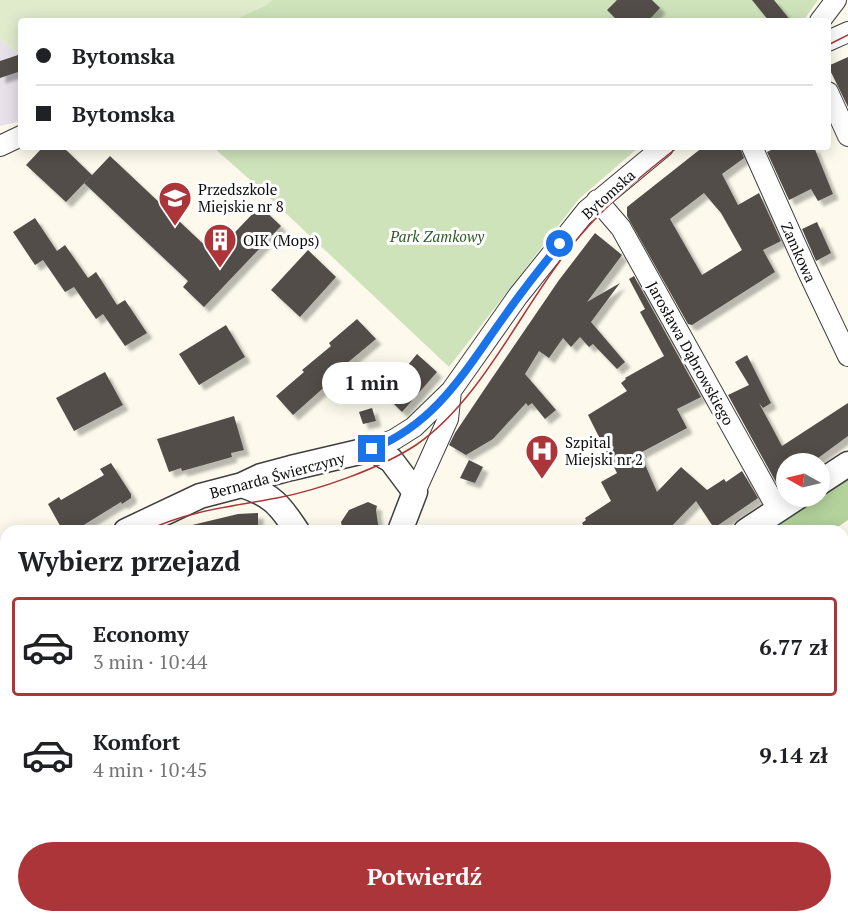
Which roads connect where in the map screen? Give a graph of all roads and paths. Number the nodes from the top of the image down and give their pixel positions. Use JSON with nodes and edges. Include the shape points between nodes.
{"nodes":[{"id":1,"x":836,"y":0,"type":"edge"},
{"id":2,"x":822,"y":18,"type":"edge"},
{"id":3,"x":848,"y":32,"type":"edge"},
{"id":4,"x":831,"y":40,"type":"edge"},
{"id":5,"x":831,"y":98,"type":"edge"},
{"id":6,"x":848,"y":135,"type":"edge"},
{"id":7,"x":18,"y":137,"type":"edge"},
{"id":8,"x":0,"y":146,"type":"edge"},
{"id":9,"x":659,"y":150,"type":"edge"},
{"id":10,"x":753,"y":150,"type":"edge"},
{"id":11,"x":597,"y":200,"type":"junction"},
{"id":12,"x":848,"y":356,"type":"edge"},
{"id":13,"x":451,"y":391,"type":"junction"},
{"id":14,"x":372,"y":449,"type":"junction"},
{"id":15,"x":848,"y":464,"type":"edge"},
{"id":16,"x":291,"y":468,"type":"junction"},
{"id":17,"x":830,"y":476,"type":"edge"},
{"id":18,"x":242,"y":485,"type":"junction"},
{"id":19,"x":415,"y":492,"type":"junction"},
{"id":20,"x":279,"y":505,"type":"junction"},
{"id":21,"x":782,"y":507,"type":"edge"},
{"id":22,"x":778,"y":510,"type":"junction"},
{"id":23,"x":139,"y":525,"type":"edge"},
{"id":24,"x":293,"y":525,"type":"edge"},
{"id":25,"x":402,"y":525,"type":"edge"},
{"id":26,"x":755,"y":525,"type":"edge"}],
"edges":[{"from":1,"to":2,"type":"street"},
{"from":3,"to":4,"type":"street"},
{"from":5,"to":6,"type":"street"},
{"from":7,"to":8,"type":"street"},
{"from":9,"to":11,"type":"street","name":"Bytomska"},
{"from":10,"to":12,"type":"street","name":"Zamkowa"},
{"from":11,"to":13,"type":"street","name":"Bytomska","via":[[518,296]]},
{"from":11,"to":22,"type":"street","name":"Jarosława Dąbrowskiego","via":[[621,228]]},
{"from":13,"to":14,"type":"street","name":"Bytomska","via":[[414,427]]},
{"from":13,"to":19,"type":"street","name":"Bytomska","via":[[448,419]]},
{"from":14,"to":16,"type":"street","name":"Bernarda Świerczyny"},
{"from":14,"to":19,"type":"street","via":[[391,459]]},
{"from":15,"to":17,"type":"street"},
{"from":16,"to":18,"type":"street","name":"Bernarda Świerczyny"},
{"from":16,"to":20,"type":"street"},
{"from":18,"to":20,"type":"street","via":[[267,494]]},
{"from":18,"to":23,"type":"street","name":"Bernarda Świerczyny","via":[[200,496]]},
{"from":19,"to":25,"type":"street","name":"Bytomska"},
{"from":20,"to":24,"type":"street"},
{"from":21,"to":22,"type":"street"},
{"from":22,"to":26,"type":"street"}]}
